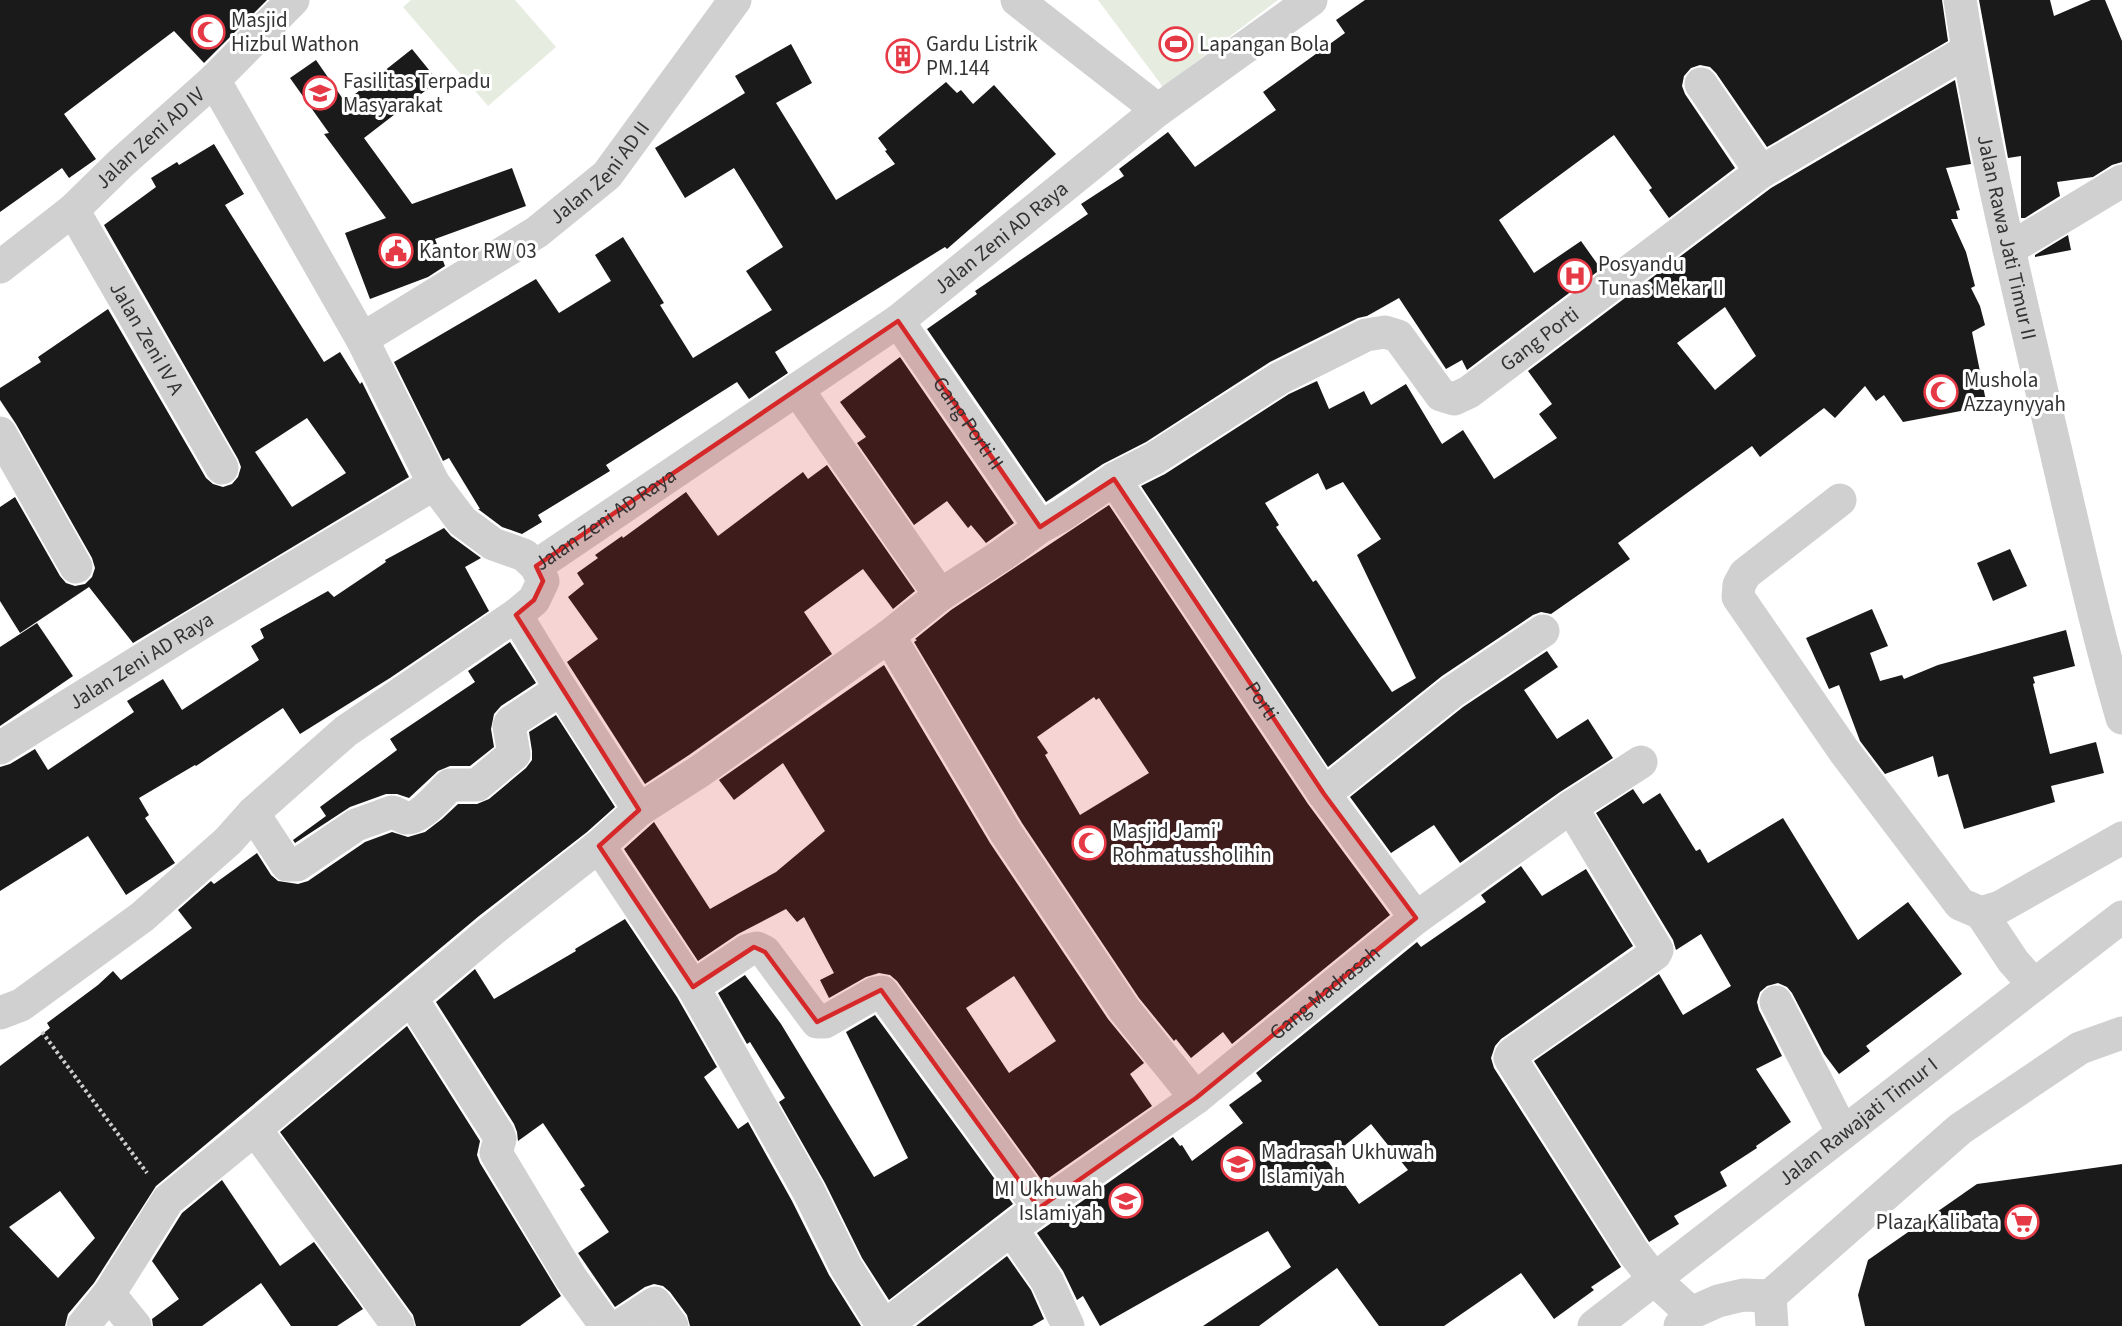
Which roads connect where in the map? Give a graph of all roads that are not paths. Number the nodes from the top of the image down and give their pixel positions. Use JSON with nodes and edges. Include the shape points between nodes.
{"nodes":[{"id":1,"x":294,"y":0,"type":"edge"},
{"id":2,"x":735,"y":0,"type":"edge"},
{"id":3,"x":1017,"y":0,"type":"edge"},
{"id":4,"x":1311,"y":0,"type":"edge"},
{"id":5,"x":1960,"y":0,"type":"edge"},
{"id":6,"x":1967,"y":51,"type":"junction"},
{"id":7,"x":214,"y":80,"type":"junction"},
{"id":8,"x":1701,"y":84,"type":"dead end"},
{"id":9,"x":1158,"y":110,"type":"junction"},
{"id":10,"x":1761,"y":172,"type":"junction"},
{"id":11,"x":2122,"y":181,"type":"edge"},
{"id":12,"x":73,"y":210,"type":"junction"},
{"id":13,"x":2009,"y":249,"type":"junction"},
{"id":14,"x":0,"y":267,"type":"edge"},
{"id":15,"x":898,"y":321,"type":"junction"},
{"id":16,"x":362,"y":339,"type":"junction"},
{"id":17,"x":797,"y":389,"type":"junction"},
{"id":18,"x":0,"y":433,"type":"edge"},
{"id":19,"x":222,"y":468,"type":"dead end"},
{"id":20,"x":1114,"y":479,"type":"junction"},
{"id":21,"x":434,"y":484,"type":"junction"},
{"id":22,"x":1840,"y":501,"type":"dead end"},
{"id":23,"x":1040,"y":527,"type":"junction"},
{"id":24,"x":536,"y":566,"type":"junction"},
{"id":25,"x":76,"y":567,"type":"dead end"},
{"id":26,"x":940,"y":595,"type":"junction"},
{"id":27,"x":516,"y":615,"type":"junction"},
{"id":28,"x":1543,"y":631,"type":"dead end"},
{"id":29,"x":889,"y":636,"type":"junction"},
{"id":30,"x":561,"y":689,"type":"junction"},
{"id":31,"x":2122,"y":718,"type":"edge"},
{"id":32,"x":0,"y":748,"type":"edge"},
{"id":33,"x":1641,"y":762,"type":"dead end"},
{"id":34,"x":1324,"y":794,"type":"junction"},
{"id":35,"x":1571,"y":807,"type":"junction"},
{"id":36,"x":639,"y":810,"type":"junction"},
{"id":37,"x":253,"y":813,"type":"junction"},
{"id":38,"x":2122,"y":838,"type":"edge"},
{"id":39,"x":599,"y":846,"type":"junction"},
{"id":40,"x":1981,"y":913,"type":"junction"},
{"id":41,"x":2122,"y":917,"type":"edge"},
{"id":42,"x":1416,"y":918,"type":"junction"},
{"id":43,"x":2034,"y":985,"type":"junction"},
{"id":44,"x":693,"y":987,"type":"junction"},
{"id":45,"x":411,"y":998,"type":"junction"},
{"id":46,"x":1776,"y":1002,"type":"dead end"},
{"id":47,"x":11,"y":1009,"type":"edge"},
{"id":48,"x":2122,"y":1033,"type":"edge"},
{"id":49,"x":1196,"y":1098,"type":"junction"},
{"id":50,"x":255,"y":1129,"type":"junction"},
{"id":51,"x":1843,"y":1133,"type":"junction"},
{"id":52,"x":1039,"y":1208,"type":"junction"},
{"id":53,"x":1012,"y":1230,"type":"junction"},
{"id":54,"x":1655,"y":1280,"type":"junction"},
{"id":55,"x":109,"y":1294,"type":"junction"},
{"id":56,"x":1771,"y":1311,"type":"edge"},
{"id":57,"x":1686,"y":1319,"type":"edge"},
{"id":58,"x":83,"y":1326,"type":"edge"},
{"id":59,"x":135,"y":1326,"type":"edge"},
{"id":60,"x":398,"y":1326,"type":"edge"},
{"id":61,"x":606,"y":1326,"type":"edge"},
{"id":62,"x":620,"y":1326,"type":"edge"},
{"id":63,"x":672,"y":1326,"type":"edge"},
{"id":64,"x":884,"y":1326,"type":"edge"},
{"id":65,"x":1068,"y":1326,"type":"edge"},
{"id":66,"x":1594,"y":1326,"type":"edge"}],
"edges":[{"from":1,"to":7,"type":"street","name":"Jalan Zeni AD IV"},
{"from":2,"to":16,"type":"street","name":"Jalan Zeni AD II","via":[[607,175],[537,232]]},
{"from":3,"to":9,"type":"street"},
{"from":4,"to":9,"type":"street","name":"Jalan Zeni AD Raya"},
{"from":5,"to":6,"type":"street","name":"Jalan Rawa Jati Timur II"},
{"from":6,"to":10,"type":"street","name":"Gang Porti"},
{"from":6,"to":13,"type":"street","name":"Jalan Rawa Jati Timur II"},
{"from":7,"to":12,"type":"street","name":"Jalan Zeni AD IV"},
{"from":7,"to":16,"type":"street"},
{"from":8,"to":10,"type":"street"},
{"from":9,"to":15,"type":"street","name":"Jalan Zeni AD Raya"},
{"from":10,"to":20,"type":"street","name":"Gang Porti","via":[[1455,399],[1441,395],[1398,336],[1385,332],[1366,335],[1280,378],[1155,458]]},
{"from":11,"to":13,"type":"street"},
{"from":12,"to":14,"type":"street","name":"Jalan Zeni AD IV"},
{"from":12,"to":19,"type":"street","name":"Jalan Zeni IV A"},
{"from":13,"to":31,"type":"street","name":"Jalan Rawa Jati Timur II","via":[[2102,649]]},
{"from":15,"to":17,"type":"street","name":"Jalan Zeni AD Raya"},
{"from":15,"to":23,"type":"street","name":"Gang Porti II"},
{"from":16,"to":21,"type":"street"},
{"from":17,"to":24,"type":"street","name":"Jalan Zeni AD Raya"},
{"from":17,"to":26,"type":"street"},
{"from":18,"to":25,"type":"street"},
{"from":20,"to":23,"type":"street"},
{"from":20,"to":34,"type":"street","name":"Porti"},
{"from":21,"to":24,"type":"street","name":"Jalan Zeni AD Raya","via":[[462,521],[493,544],[524,555]]},
{"from":21,"to":32,"type":"street","name":"Jalan Zeni AD Raya"},
{"from":22,"to":40,"type":"street","via":[[1745,574],[1738,585],[1738,597],[1844,751],[1960,904]]},
{"from":23,"to":26,"type":"street"},
{"from":24,"to":27,"type":"street","via":[[543,581],[534,600]]},
{"from":26,"to":29,"type":"street"},
{"from":27,"to":30,"type":"street"},
{"from":27,"to":37,"type":"street","via":[[346,731]]},
{"from":28,"to":34,"type":"street","via":[[1452,692]]},
{"from":29,"to":36,"type":"street"},
{"from":29,"to":49,"type":"street","via":[[1005,833],[1124,1009]]},
{"from":30,"to":36,"type":"street"},
{"from":30,"to":37,"type":"street","via":[[511,722],[514,754],[477,785],[450,785],[410,818],[392,812],[356,825],[297,865],[287,865]]},
{"from":33,"to":35,"type":"street","name":"Gang Madrasah"},
{"from":34,"to":42,"type":"street","name":"Porti"},
{"from":35,"to":42,"type":"street","name":"Gang Madrasah"},
{"from":35,"to":54,"type":"street","via":[[1657,950],[1510,1058]]},
{"from":36,"to":39,"type":"street"},
{"from":37,"to":47,"type":"street","via":[[228,842],[142,917]]},
{"from":38,"to":40,"type":"street","via":[[2000,907]]},
{"from":39,"to":44,"type":"street"},
{"from":39,"to":45,"type":"street"},
{"from":40,"to":43,"type":"street"},
{"from":41,"to":43,"type":"street","name":"Jalan Rawajati Timur I"},
{"from":42,"to":49,"type":"street","name":"Gang Madrasah"},
{"from":43,"to":51,"type":"street","name":"Jalan Rawajati Timur I"},
{"from":44,"to":52,"type":"street","via":[[757,948],[765,952],[817,1022],[825,1022],[882,992]]},
{"from":44,"to":64,"type":"street","via":[[809,1192],[846,1267]]},
{"from":45,"to":50,"type":"street"},
{"from":45,"to":61,"type":"street","via":[[498,1134],[495,1153],[571,1278]]},
{"from":46,"to":51,"type":"street"},
{"from":48,"to":56,"type":"street","via":[[2080,1048],[1960,1129]]},
{"from":49,"to":52,"type":"street","name":"Gang Madrasah"},
{"from":50,"to":55,"type":"street","via":[[168,1200]]},
{"from":50,"to":60,"type":"street"},
{"from":51,"to":54,"type":"street","name":"Jalan Rawajati Timur I"},
{"from":52,"to":53,"type":"street","name":"Gang Madrasah"},
{"from":53,"to":64,"type":"street","name":"Gang Madrasah"},
{"from":53,"to":65,"type":"street","via":[[1047,1281]]},
{"from":54,"to":57,"type":"street"},
{"from":54,"to":66,"type":"street","name":"Jalan Rawajati Timur I"},
{"from":55,"to":58,"type":"street"},
{"from":55,"to":59,"type":"street"},
{"from":56,"to":57,"type":"street","via":[[1743,1294],[1718,1301]]},
{"from":62,"to":63,"type":"street","via":[[655,1303]]}]}
